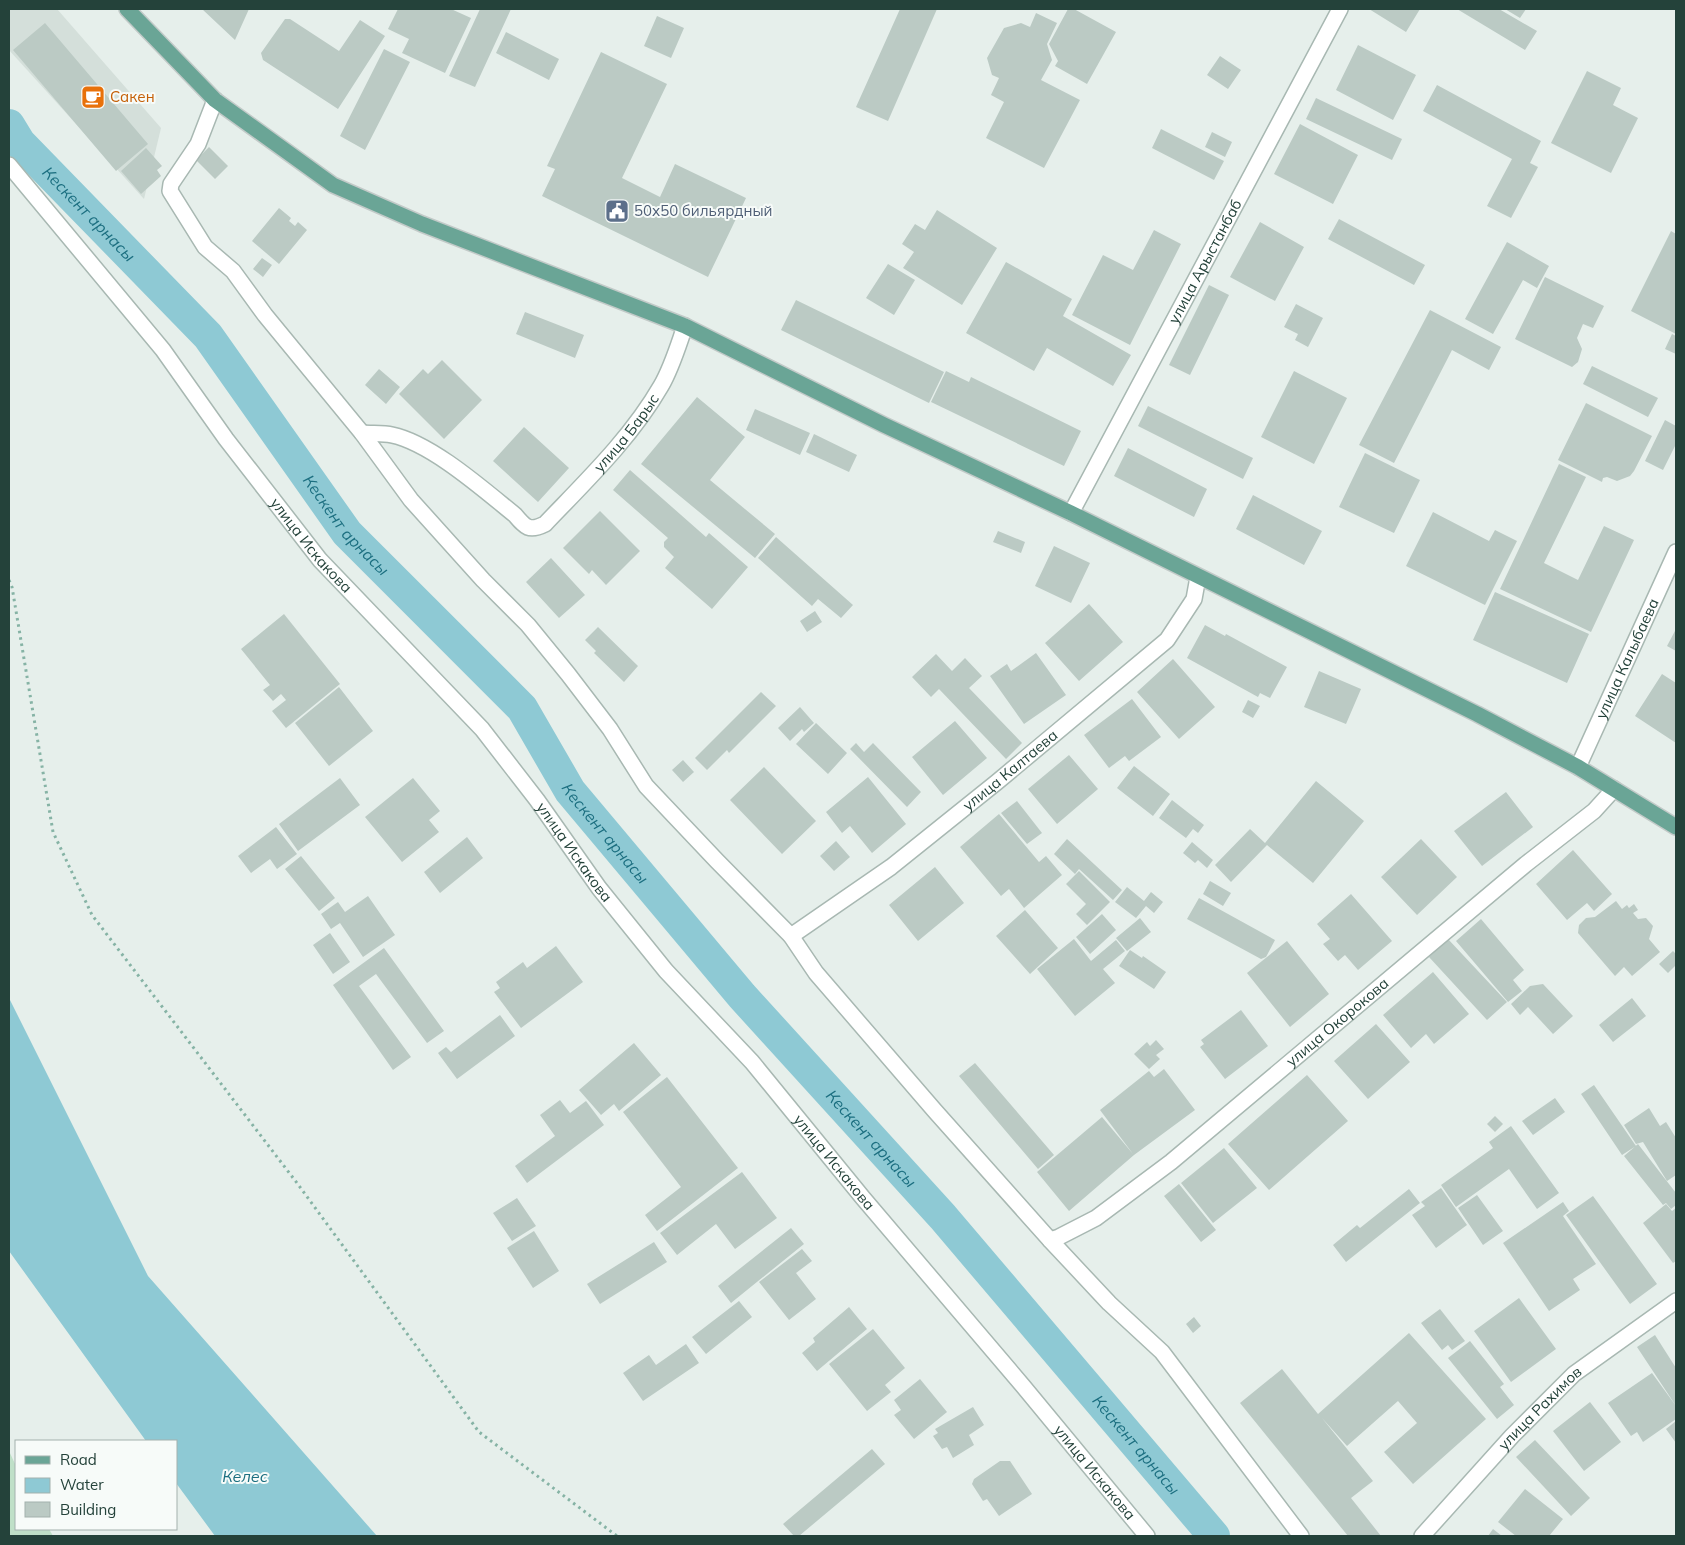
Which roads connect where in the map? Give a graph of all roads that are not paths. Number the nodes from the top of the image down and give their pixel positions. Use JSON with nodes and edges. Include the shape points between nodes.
{"nodes":[{"id":1,"x":127,"y":9,"type":"edge"},
{"id":2,"x":1340,"y":9,"type":"edge"},
{"id":3,"x":215,"y":100,"type":"junction"},
{"id":4,"x":9,"y":165,"type":"edge"},
{"id":5,"x":685,"y":326,"type":"junction"},
{"id":6,"x":362,"y":433,"type":"junction"},
{"id":7,"x":1071,"y":513,"type":"junction"},
{"id":8,"x":1676,"y":552,"type":"edge"},
{"id":9,"x":1198,"y":577,"type":"junction"},
{"id":10,"x":1578,"y":767,"type":"junction"},
{"id":11,"x":1614,"y":789,"type":"junction"},
{"id":12,"x":1676,"y":827,"type":"edge"},
{"id":13,"x":791,"y":936,"type":"junction"},
{"id":14,"x":1050,"y":1240,"type":"junction"},
{"id":15,"x":1676,"y":1301,"type":"edge"},
{"id":16,"x":1147,"y":1536,"type":"edge"},
{"id":17,"x":1301,"y":1536,"type":"edge"},
{"id":18,"x":1422,"y":1536,"type":"edge"}],
"edges":[{"from":1,"to":3,"type":"main road"},
{"from":2,"to":7,"type":"street","name":"улица Арыстанбаб"},
{"from":3,"to":5,"type":"main road","via":[[333,185],[422,224]]},
{"from":3,"to":6,"type":"street","via":[[198,144],[171,184],[170,191],[205,248],[233,271],[271,323]]},
{"from":4,"to":16,"type":"street","name":"улица Искакова","via":[[163,350],[226,439],[320,560],[482,730],[537,800],[599,888],[666,971],[752,1062]]},
{"from":5,"to":6,"type":"street","name":"улица Барыс","via":[[662,386],[632,430],[545,524],[536,529],[523,524],[464,475],[420,446],[392,435]]},
{"from":5,"to":7,"type":"main road"},
{"from":6,"to":13,"type":"street","via":[[411,500],[483,580],[528,624],[610,729],[646,786]]},
{"from":7,"to":9,"type":"main road"},
{"from":8,"to":10,"type":"street","name":"улица Калыбаева"},
{"from":9,"to":10,"type":"main road"},
{"from":9,"to":13,"type":"street","name":"улица Калтаева","via":[[1194,599],[1167,640],[891,867]]},
{"from":10,"to":11,"type":"main road"},
{"from":11,"to":12,"type":"main road"},
{"from":11,"to":14,"type":"street","name":"улица Окорокова","via":[[1594,811],[1171,1162],[1096,1218]]},
{"from":13,"to":14,"type":"street","via":[[816,973]]},
{"from":14,"to":17,"type":"street","via":[[1109,1303],[1162,1352]]},
{"from":15,"to":18,"type":"street","name":"улица Рахимов","via":[[1574,1374],[1512,1436]]}]}
